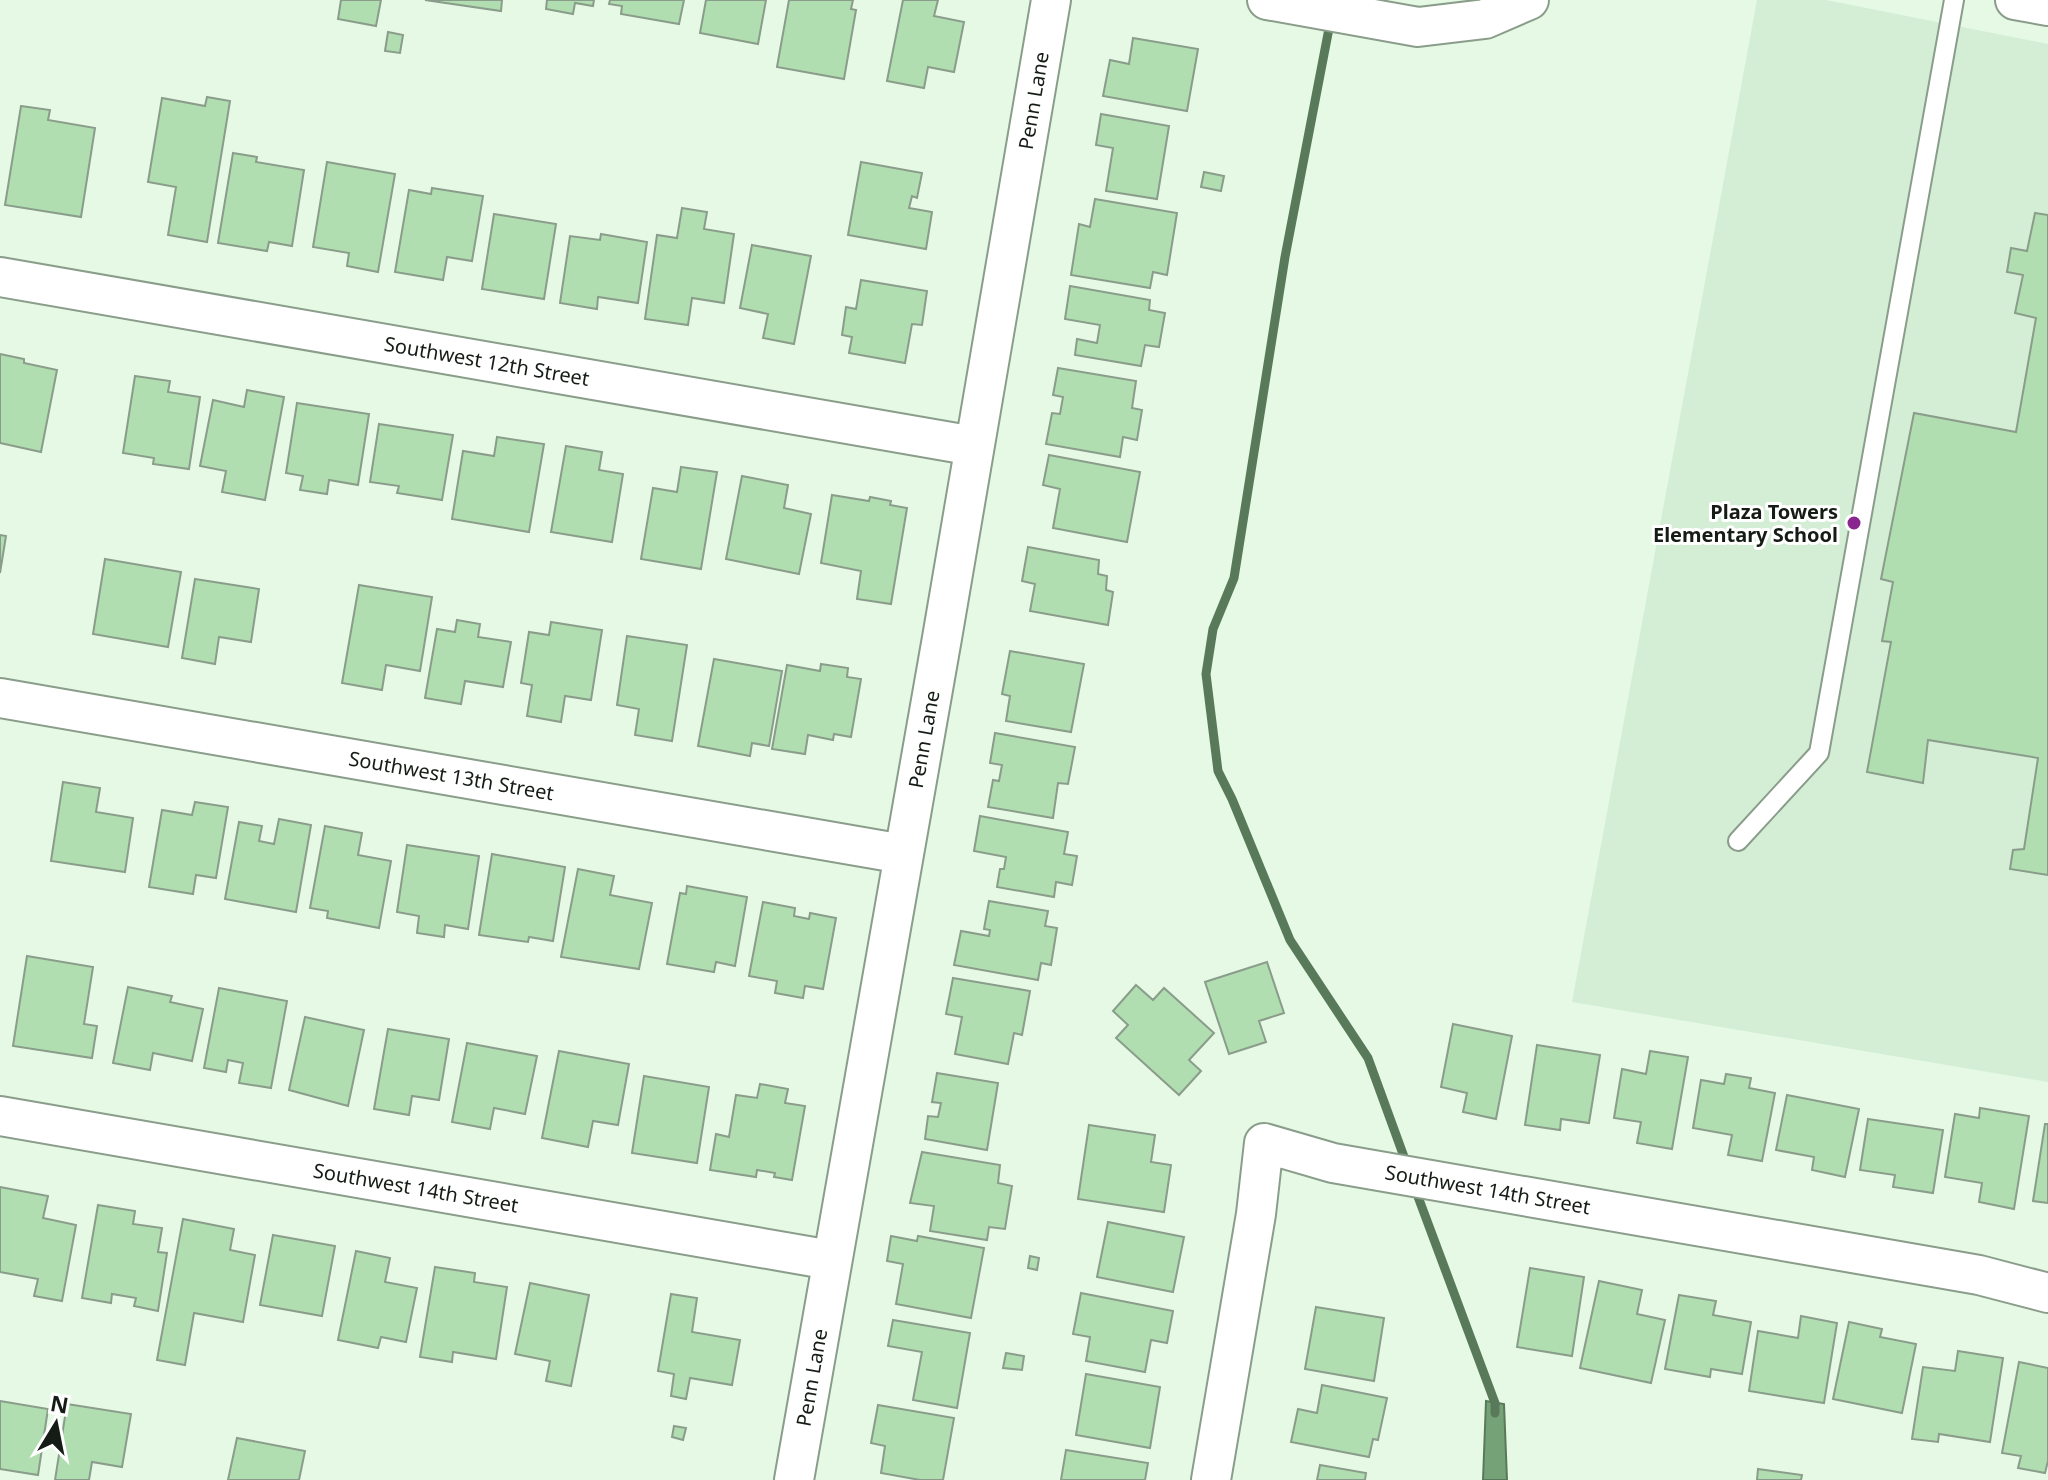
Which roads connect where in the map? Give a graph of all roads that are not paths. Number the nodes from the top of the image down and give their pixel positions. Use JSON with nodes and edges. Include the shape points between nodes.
{"nodes":[{"id":1,"x":1051,"y":0,"type":"edge"},
{"id":2,"x":1267,"y":0,"type":"edge"},
{"id":3,"x":1529,"y":0,"type":"edge"},
{"id":4,"x":1954,"y":0,"type":"edge"},
{"id":5,"x":2015,"y":0,"type":"edge"},
{"id":6,"x":2048,"y":6,"type":"edge"},
{"id":7,"x":0,"y":277,"type":"edge"},
{"id":8,"x":974,"y":446,"type":"junction"},
{"id":9,"x":0,"y":698,"type":"edge"},
{"id":10,"x":1738,"y":841,"type":"dead end"},
{"id":11,"x":903,"y":854,"type":"junction"},
{"id":12,"x":0,"y":1116,"type":"edge"},
{"id":13,"x":831,"y":1260,"type":"junction"},
{"id":14,"x":2048,"y":1293,"type":"edge"},
{"id":15,"x":794,"y":1480,"type":"edge"},
{"id":16,"x":1211,"y":1480,"type":"edge"}],
"edges":[{"from":1,"to":8,"type":"street","name":"Penn Lane"},
{"from":2,"to":3,"type":"street","via":[[1418,27],[1485,19]]},
{"from":4,"to":10,"type":"lane","via":[[1819,753]]},
{"from":5,"to":6,"type":"street"},
{"from":7,"to":8,"type":"street","name":"Southwest 12th Street"},
{"from":8,"to":11,"type":"street","name":"Penn Lane"},
{"from":9,"to":11,"type":"street","name":"Southwest 13th Street"},
{"from":11,"to":13,"type":"street","name":"Penn Lane"},
{"from":12,"to":13,"type":"street","name":"Southwest 14th Street"},
{"from":13,"to":15,"type":"street","name":"Penn Lane"},
{"from":14,"to":16,"type":"street","name":"Southwest 14th Street","via":[[1979,1275],[1333,1163],[1264,1143]]}]}
